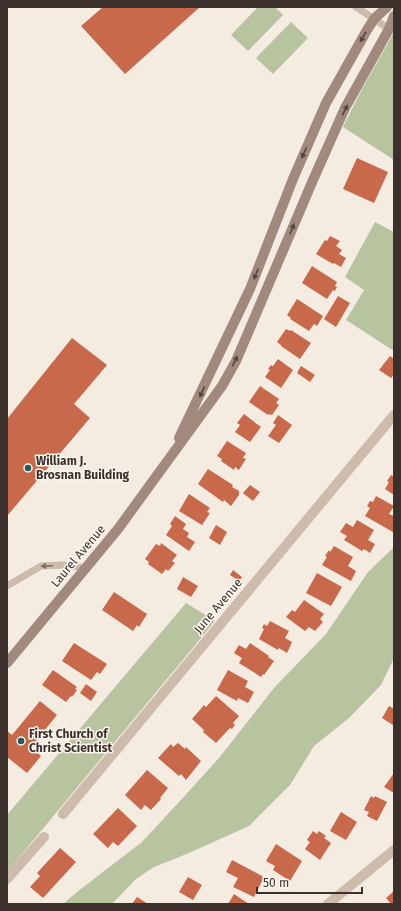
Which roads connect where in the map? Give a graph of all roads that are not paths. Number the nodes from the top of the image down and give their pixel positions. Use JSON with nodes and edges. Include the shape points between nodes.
{"nodes":[{"id":1,"x":356,"y":7,"type":"edge"},
{"id":2,"x":387,"y":7,"type":"edge"},
{"id":3,"x":394,"y":16,"type":"edge"},
{"id":4,"x":374,"y":19,"type":"junction"},
{"id":5,"x":389,"y":29,"type":"junction"},
{"id":6,"x":394,"y":415,"type":"edge"},
{"id":7,"x":167,"y":463,"type":"junction"},
{"id":8,"x":86,"y":568,"type":"junction"},
{"id":9,"x":7,"y":586,"type":"edge"},
{"id":10,"x":7,"y":663,"type":"edge"},
{"id":11,"x":63,"y":814,"type":"dead end"},
{"id":12,"x":44,"y":837,"type":"dead end"},
{"id":13,"x":394,"y":850,"type":"edge"},
{"id":14,"x":7,"y":879,"type":"edge"},
{"id":15,"x":328,"y":904,"type":"edge"}],
"edges":[{"from":1,"to":4,"type":"lane"},
{"from":2,"to":4,"type":"main road"},
{"from":3,"to":5,"type":"main road"},
{"from":4,"to":5,"type":"lane"},
{"from":4,"to":7,"type":"main road","one_way":true,"via":[[326,103],[250,289]]},
{"from":7,"to":5,"type":"main road","one_way":true,"via":[[222,386],[236,361],[345,108]]},
{"from":6,"to":11,"type":"street","name":"June Avenue"},
{"from":7,"to":8,"type":"main road","name":"Laurel Avenue"},
{"from":8,"to":9,"type":"lane","one_way":true,"via":[[41,566]]},
{"from":8,"to":10,"type":"main road","name":"Laurel Avenue"},
{"from":12,"to":14,"type":"street"},
{"from":13,"to":15,"type":"street"}]}
